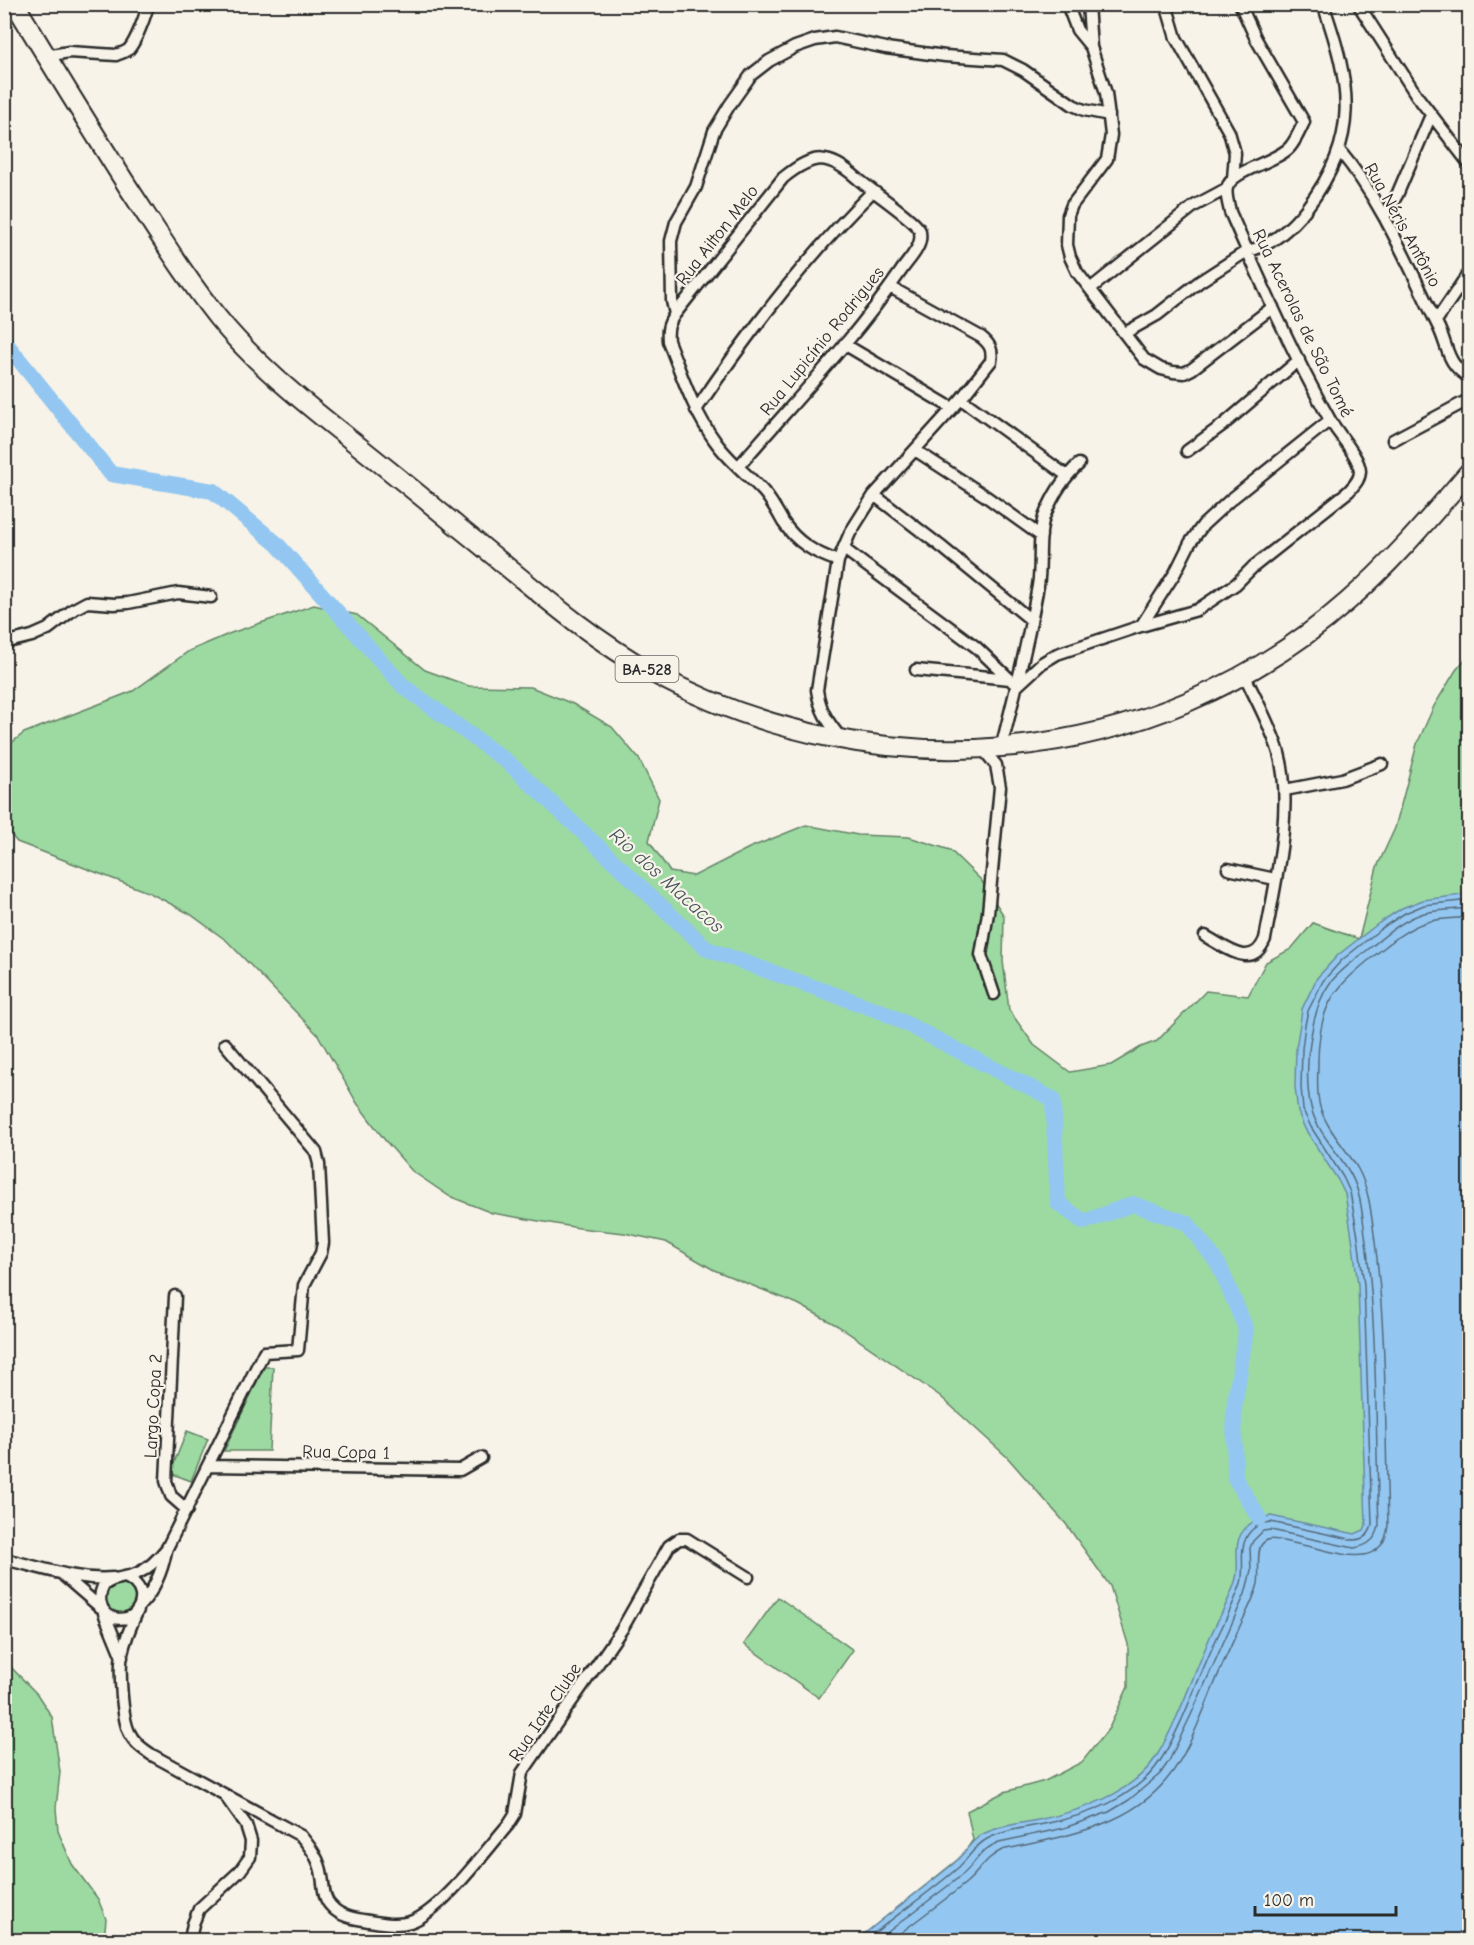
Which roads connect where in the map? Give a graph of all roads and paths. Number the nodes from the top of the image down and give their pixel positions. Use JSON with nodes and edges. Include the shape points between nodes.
{"nodes":[{"id":1,"x":15,"y":4,"type":"edge"},
{"id":2,"x":148,"y":4,"type":"edge"},
{"id":3,"x":1067,"y":4,"type":"edge"},
{"id":4,"x":1088,"y":4,"type":"edge"},
{"id":5,"x":1166,"y":4,"type":"edge"},
{"id":6,"x":1240,"y":4,"type":"edge"},
{"id":7,"x":1323,"y":4,"type":"edge"},
{"id":8,"x":1358,"y":4,"type":"edge"},
{"id":9,"x":1091,"y":47,"type":"junction"},
{"id":10,"x":46,"y":56,"type":"junction"},
{"id":11,"x":1110,"y":115,"type":"junction"},
{"id":12,"x":1431,"y":115,"type":"junction"},
{"id":13,"x":1339,"y":150,"type":"junction"},
{"id":14,"x":1470,"y":165,"type":"edge"},
{"id":15,"x":1233,"y":179,"type":"junction"},
{"id":16,"x":1226,"y":189,"type":"junction"},
{"id":17,"x":872,"y":192,"type":"junction"},
{"id":18,"x":1384,"y":217,"type":"junction"},
{"id":19,"x":919,"y":229,"type":"joint"},
{"id":20,"x":1247,"y":251,"type":"junction"},
{"id":21,"x":1470,"y":271,"type":"edge"},
{"id":22,"x":890,"y":287,"type":"junction"},
{"id":23,"x":1090,"y":289,"type":"junction"},
{"id":24,"x":1273,"y":307,"type":"junction"},
{"id":25,"x":675,"y":314,"type":"junction"},
{"id":26,"x":1436,"y":321,"type":"junction"},
{"id":27,"x":1125,"y":333,"type":"junction"},
{"id":28,"x":844,"y":344,"type":"junction"},
{"id":29,"x":1299,"y":360,"type":"junction"},
{"id":30,"x":1470,"y":378,"type":"edge"},
{"id":31,"x":961,"y":399,"type":"junction"},
{"id":32,"x":1470,"y":399,"type":"edge"},
{"id":33,"x":952,"y":408,"type":"junction"},
{"id":34,"x":696,"y":410,"type":"junction"},
{"id":35,"x":1330,"y":420,"type":"junction"},
{"id":36,"x":1393,"y":440,"type":"dead end"},
{"id":37,"x":915,"y":450,"type":"junction"},
{"id":38,"x":1187,"y":451,"type":"dead end"},
{"id":39,"x":1079,"y":464,"type":"dead end"},
{"id":40,"x":738,"y":467,"type":"junction"},
{"id":41,"x":1470,"y":471,"type":"edge"},
{"id":42,"x":1066,"y":475,"type":"junction"},
{"id":43,"x":874,"y":495,"type":"junction"},
{"id":44,"x":1041,"y":536,"type":"junction"},
{"id":45,"x":844,"y":549,"type":"junction"},
{"id":46,"x":838,"y":561,"type":"junction"},
{"id":47,"x":211,"y":597,"type":"dead end"},
{"id":48,"x":1031,"y":620,"type":"junction"},
{"id":49,"x":1141,"y":626,"type":"junction"},
{"id":50,"x":4,"y":643,"type":"edge"},
{"id":51,"x":915,"y":670,"type":"dead end"},
{"id":52,"x":1244,"y":674,"type":"junction"},
{"id":53,"x":1014,"y":682,"type":"junction"},
{"id":54,"x":840,"y":738,"type":"junction"},
{"id":55,"x":1001,"y":748,"type":"junction"},
{"id":56,"x":982,"y":749,"type":"junction"},
{"id":57,"x":1382,"y":764,"type":"dead end"},
{"id":58,"x":1284,"y":790,"type":"junction"},
{"id":59,"x":1228,"y":869,"type":"dead end"},
{"id":60,"x":1275,"y":879,"type":"junction"},
{"id":61,"x":1205,"y":936,"type":"dead end"},
{"id":62,"x":994,"y":993,"type":"dead end"},
{"id":63,"x":225,"y":1044,"type":"dead end"},
{"id":64,"x":175,"y":1296,"type":"dead end"},
{"id":65,"x":481,"y":1458,"type":"dead end"},
{"id":66,"x":208,"y":1466,"type":"junction"},
{"id":67,"x":187,"y":1510,"type":"junction"},
{"id":68,"x":167,"y":1548,"type":"junction"},
{"id":69,"x":4,"y":1559,"type":"edge"},
{"id":70,"x":62,"y":1574,"type":"junction"},
{"id":71,"x":120,"y":1577,"type":"junction"},
{"id":72,"x":748,"y":1577,"type":"dead end"},
{"id":73,"x":140,"y":1607,"type":"junction"},
{"id":74,"x":103,"y":1610,"type":"junction"},
{"id":75,"x":122,"y":1657,"type":"junction"},
{"id":76,"x":224,"y":1795,"type":"junction"},
{"id":77,"x":190,"y":1941,"type":"edge"}],
"edges":[{"from":1,"to":10,"type":"main road","number":"BA-528"},
{"from":2,"to":10,"type":"street","via":[[132,45],[123,53],[59,52]]},
{"from":3,"to":9,"type":"street","via":[[1077,30]]},
{"from":4,"to":9,"type":"street"},
{"from":5,"to":15,"type":"street","via":[[1176,38],[1229,132],[1235,153]]},
{"from":6,"to":15,"type":"street","via":[[1304,122],[1282,154]]},
{"from":7,"to":13,"type":"street","via":[[1345,79],[1347,98]]},
{"from":8,"to":12,"type":"street"},
{"from":9,"to":11,"type":"street"},
{"from":10,"to":54,"type":"main road","number":"BA-528","via":[[202,297],[240,343],[285,386],[569,615],[634,662],[684,689],[744,714]]},
{"from":11,"to":23,"type":"street","via":[[1107,159],[1072,205],[1066,232],[1070,257]]},
{"from":11,"to":25,"type":"street","via":[[1073,105],[1003,60],[886,48],[835,37],[795,47],[751,75],[714,131],[696,187],[676,222],[671,242]]},
{"from":12,"to":14,"type":"street"},
{"from":12,"to":18,"type":"street","via":[[1398,195]]},
{"from":13,"to":18,"type":"street","name":"Rua Néris Antônio","via":[[1359,174]]},
{"from":13,"to":20,"type":"street","via":[[1330,174],[1299,219],[1263,246]]},
{"from":15,"to":16,"type":"street"},
{"from":16,"to":20,"type":"street","name":"Rua Acerolas de São Tomé","via":[[1230,212]]},
{"from":16,"to":23,"type":"street","via":[[1194,206]]},
{"from":17,"to":19,"type":"street","name":"Rua Ailton Melo"},
{"from":17,"to":25,"type":"street","name":"Rua Ailton Melo","via":[[831,160],[811,161],[796,168],[783,178]]},
{"from":17,"to":34,"type":"street","via":[[839,224],[796,276]]},
{"from":18,"to":26,"type":"street","name":"Rua Néris Antônio"},
{"from":19,"to":22,"type":"street","name":"Rua Lupicínio Rodrigues","via":[[917,247]]},
{"from":20,"to":24,"type":"street","name":"Rua Acerolas de São Tomé"},
{"from":20,"to":27,"type":"street"},
{"from":21,"to":26,"type":"street"},
{"from":22,"to":28,"type":"street","name":"Rua Lupicínio Rodrigues"},
{"from":22,"to":31,"type":"street","via":[[989,343],[991,361]]},
{"from":23,"to":27,"type":"street"},
{"from":24,"to":27,"type":"street","via":[[1184,373],[1152,364]]},
{"from":24,"to":29,"type":"street","name":"Rua Acerolas de São Tomé"},
{"from":25,"to":34,"type":"street","name":"Rua Ailton Melo","via":[[669,323],[668,341]]},
{"from":26,"to":30,"type":"street","name":"Rua Néris Antônio","via":[[1451,361]]},
{"from":28,"to":33,"type":"street"},
{"from":28,"to":40,"type":"street","name":"Rua Lupicínio Rodrigues"},
{"from":29,"to":35,"type":"street","name":"Rua Acerolas de São Tomé"},
{"from":29,"to":38,"type":"street"},
{"from":31,"to":33,"type":"street"},
{"from":31,"to":42,"type":"street"},
{"from":32,"to":36,"type":"street"},
{"from":33,"to":37,"type":"street"},
{"from":34,"to":40,"type":"street","name":"Rua Ailton Melo"},
{"from":35,"to":49,"type":"street","via":[[1203,525]]},
{"from":35,"to":49,"type":"street","name":"Rua Acerolas de São Tomé","via":[[1360,471],[1349,491],[1216,598],[1197,610]]},
{"from":37,"to":43,"type":"street"},
{"from":37,"to":44,"type":"street"},
{"from":39,"to":42,"type":"street"},
{"from":40,"to":46,"type":"street","name":"Rua Ailton Melo","via":[[764,491],[801,543]]},
{"from":41,"to":52,"type":"main road","number":"BA-528","via":[[1386,565],[1346,603],[1284,650]]},
{"from":42,"to":44,"type":"street","via":[[1044,519]]},
{"from":43,"to":45,"type":"street"},
{"from":43,"to":48,"type":"street"},
{"from":44,"to":48,"type":"street"},
{"from":45,"to":46,"type":"street"},
{"from":45,"to":53,"type":"street","via":[[976,647]]},
{"from":46,"to":54,"type":"street","via":[[817,690],[819,706]]},
{"from":47,"to":50,"type":"street","via":[[178,593],[128,603],[87,602],[48,629]]},
{"from":48,"to":53,"type":"street"},
{"from":49,"to":53,"type":"street","via":[[1057,654]]},
{"from":51,"to":53,"type":"street"},
{"from":52,"to":55,"type":"main road","number":"BA-528","via":[[1169,711],[1088,734]]},
{"from":52,"to":58,"type":"street","via":[[1276,745]]},
{"from":53,"to":55,"type":"street"},
{"from":54,"to":56,"type":"main road","number":"BA-528","via":[[887,747]]},
{"from":55,"to":56,"type":"main road","number":"BA-528"},
{"from":56,"to":62,"type":"street","via":[[996,765],[1000,787],[981,956]]},
{"from":57,"to":58,"type":"street","via":[[1342,779]]},
{"from":58,"to":60,"type":"street"},
{"from":59,"to":60,"type":"street"},
{"from":60,"to":61,"type":"street","via":[[1265,939],[1257,951],[1250,956],[1240,955]]},
{"from":63,"to":66,"type":"street","via":[[313,1147],[318,1158],[323,1243],[304,1285],[298,1350],[264,1352]]},
{"from":64,"to":67,"type":"street","name":"Largo Copa 2","via":[[166,1480],[171,1496]]},
{"from":65,"to":66,"type":"street","name":"Rua Copa 1","via":[[460,1470]]},
{"from":66,"to":67,"type":"street"},
{"from":67,"to":68,"type":"street"},
{"from":68,"to":71,"type":"street","via":[[149,1567]]},
{"from":68,"to":73,"type":"street","via":[[162,1572]]},
{"from":69,"to":70,"type":"street"},
{"from":70,"to":71,"type":"street"},
{"from":70,"to":74,"type":"street"},
{"from":71,"to":73,"type":"street","via":[[139,1587]]},
{"from":71,"to":74,"type":"street","via":[[103,1586],[99,1601]]},
{"from":72,"to":76,"type":"street","name":"Rua Iate Clube","via":[[687,1539],[669,1546],[622,1629],[522,1773],[515,1814],[508,1825],[448,1893],[413,1921],[385,1923],[338,1912],[327,1900],[314,1853],[301,1836]]},
{"from":73,"to":74,"type":"street","via":[[125,1619],[110,1617]]},
{"from":73,"to":75,"type":"street"},
{"from":74,"to":75,"type":"street"},
{"from":75,"to":76,"type":"street","name":"Rua Iate Clube","via":[[123,1711],[133,1739],[152,1755]]},
{"from":76,"to":77,"type":"street","via":[[246,1825],[250,1857],[199,1909]]}]}
